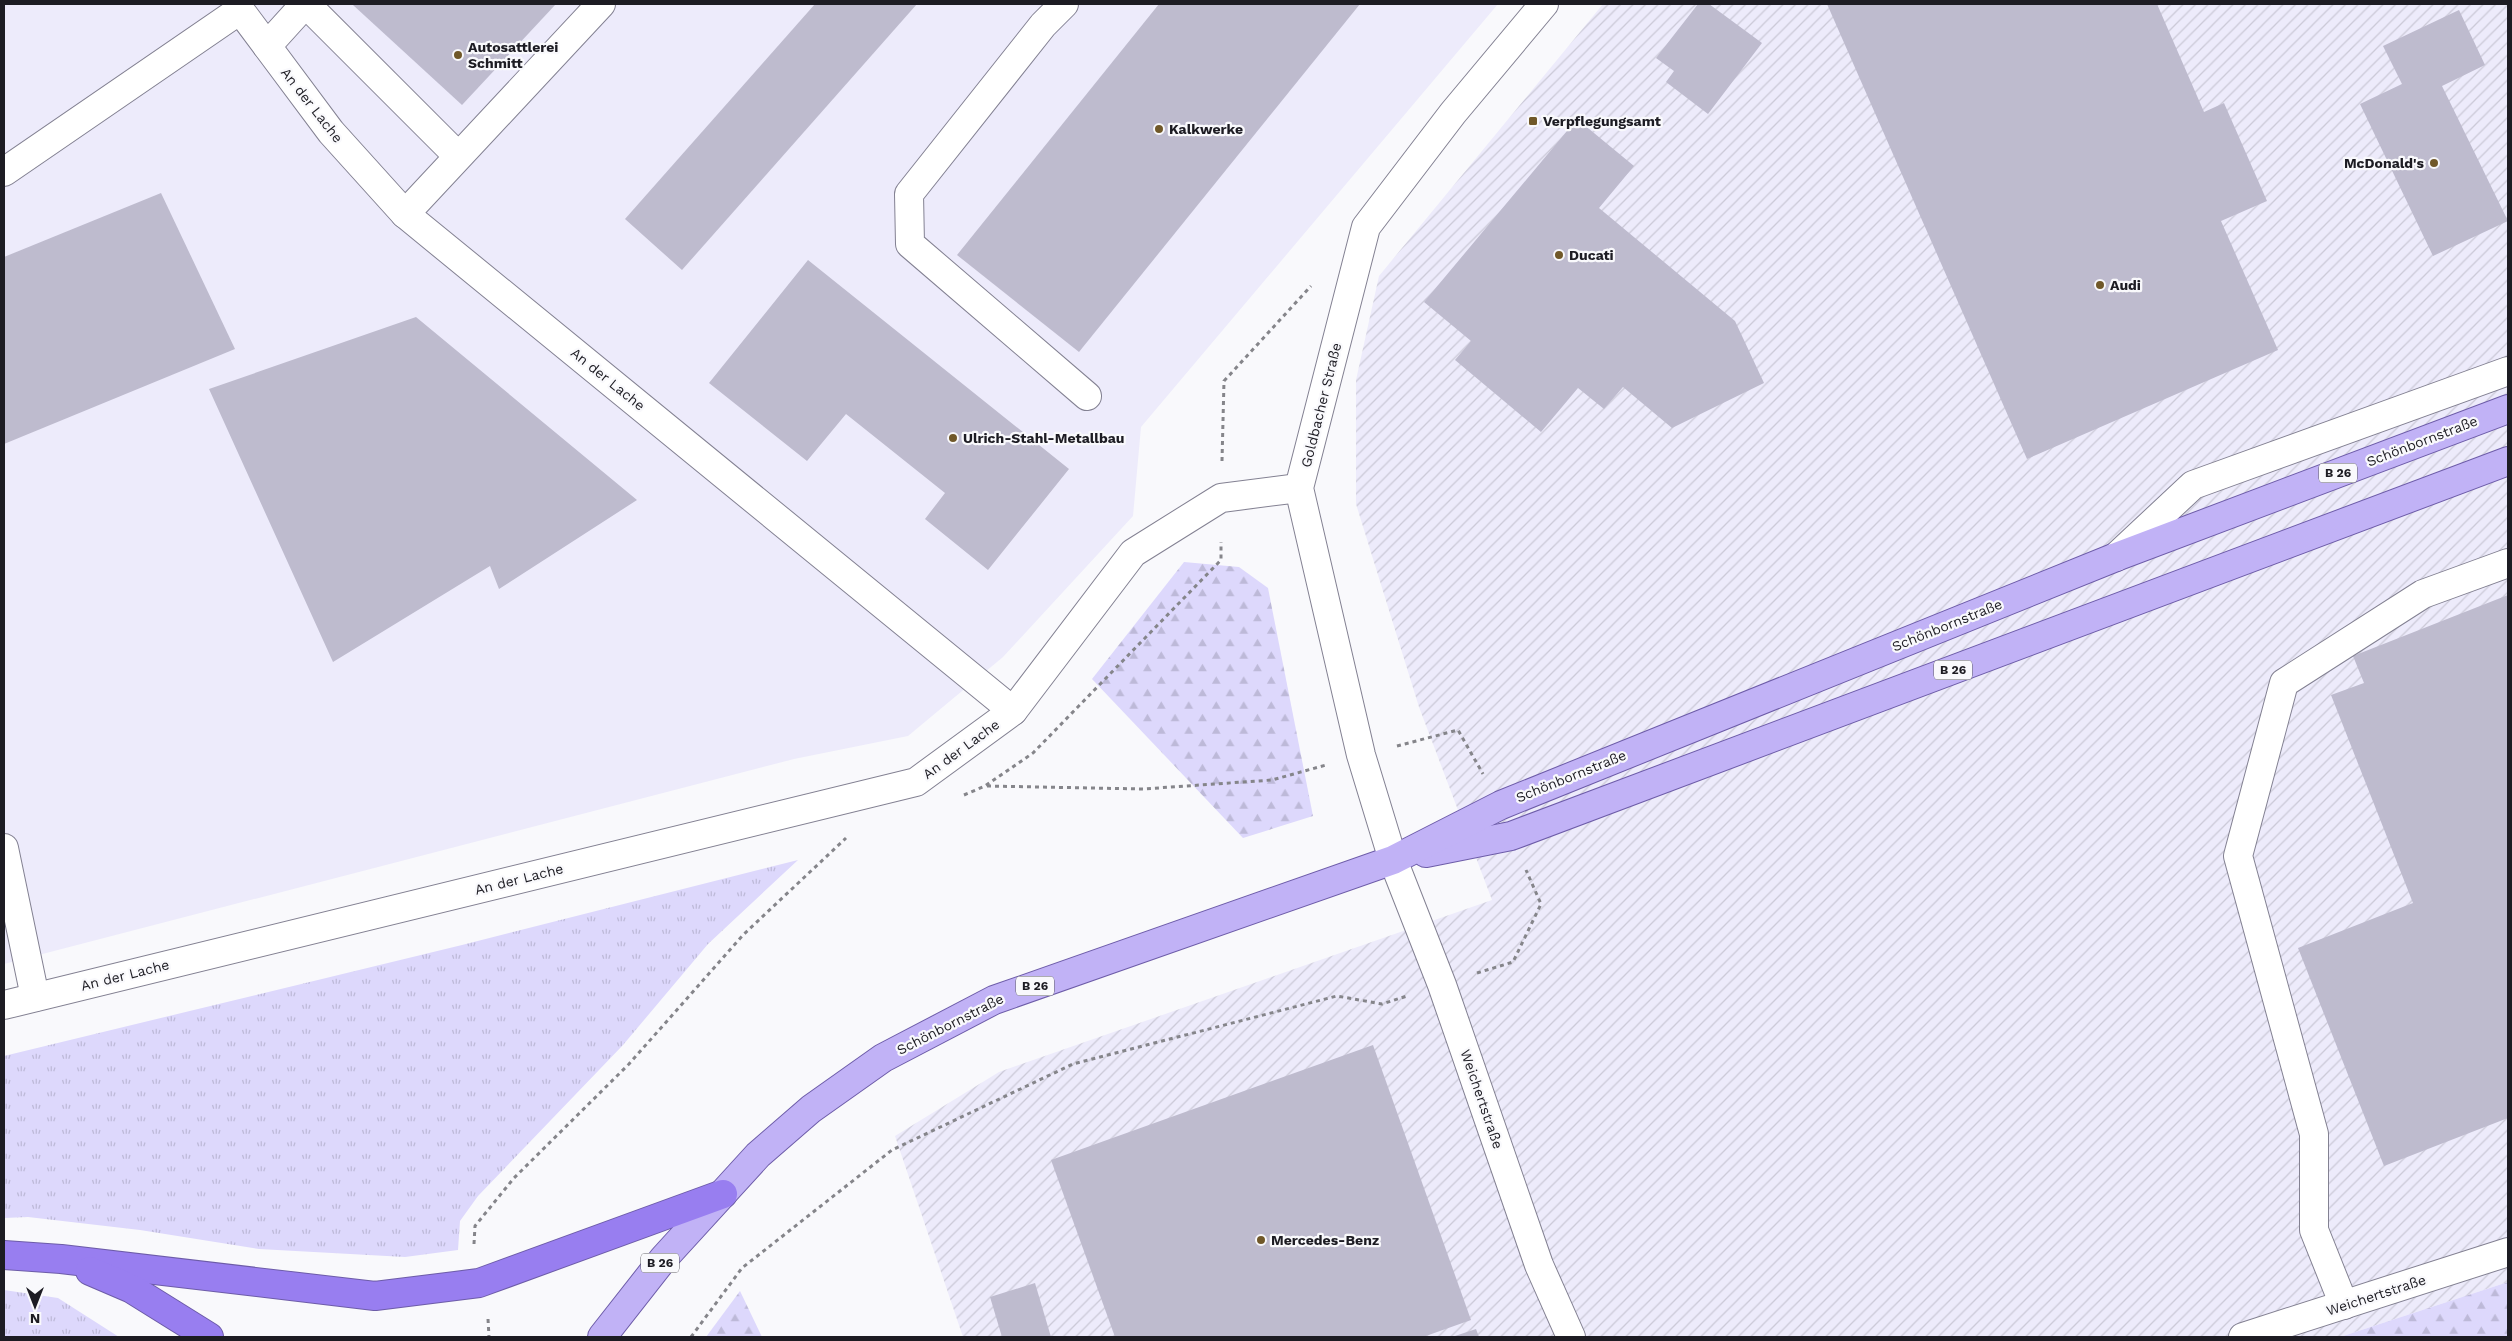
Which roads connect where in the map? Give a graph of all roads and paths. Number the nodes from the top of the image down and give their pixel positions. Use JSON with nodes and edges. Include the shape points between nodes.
{"nodes":[{"id":1,"x":306,"y":4,"type":"edge"},
{"id":2,"x":602,"y":4,"type":"edge"},
{"id":3,"x":1064,"y":4,"type":"edge"},
{"id":4,"x":1531,"y":9,"type":"edge"},
{"id":5,"x":267,"y":46,"type":"junction"},
{"id":6,"x":458,"y":156,"type":"junction"},
{"id":7,"x":4,"y":172,"type":"edge"},
{"id":8,"x":405,"y":214,"type":"junction"},
{"id":9,"x":1312,"y":285,"type":"dead end"},
{"id":10,"x":2508,"y":371,"type":"edge"},
{"id":11,"x":1087,"y":396,"type":"dead end"},
{"id":12,"x":2508,"y":409,"type":"edge"},
{"id":13,"x":2508,"y":461,"type":"edge"},
{"id":14,"x":1299,"y":488,"type":"junction"},
{"id":15,"x":1221,"y":498,"type":"junction"},
{"id":16,"x":2116,"y":557,"type":"junction"},
{"id":17,"x":2508,"y":563,"type":"edge"},
{"id":18,"x":1013,"y":711,"type":"junction"},
{"id":19,"x":1361,"y":755,"type":"junction"},
{"id":20,"x":985,"y":786,"type":"junction"},
{"id":21,"x":958,"y":798,"type":"dead end"},
{"id":22,"x":1501,"y":805,"type":"junction"},
{"id":23,"x":842,"y":834,"type":"dead end"},
{"id":24,"x":1511,"y":836,"type":"junction"},
{"id":25,"x":4,"y":848,"type":"edge"},
{"id":26,"x":1393,"y":860,"type":"junction"},
{"id":27,"x":1442,"y":985,"type":"junction"},
{"id":28,"x":35,"y":997,"type":"junction"},
{"id":29,"x":4,"y":1005,"type":"edge"},
{"id":30,"x":723,"y":1194,"type":"junction"},
{"id":31,"x":2508,"y":1252,"type":"edge"},
{"id":32,"x":4,"y":1256,"type":"edge"},
{"id":33,"x":61,"y":1259,"type":"junction"},
{"id":34,"x":479,"y":1283,"type":"junction"},
{"id":35,"x":2344,"y":1305,"type":"junction"},
{"id":36,"x":209,"y":1337,"type":"edge"},
{"id":37,"x":489,"y":1337,"type":"edge"},
{"id":38,"x":602,"y":1337,"type":"edge"},
{"id":39,"x":691,"y":1337,"type":"edge"},
{"id":40,"x":1571,"y":1337,"type":"edge"},
{"id":41,"x":2243,"y":1337,"type":"edge"}],
"edges":[{"from":1,"to":5,"type":"street"},
{"from":1,"to":6,"type":"street"},
{"from":2,"to":6,"type":"street"},
{"from":3,"to":11,"type":"street","via":[[1043,25],[909,194],[910,244]]},
{"from":4,"to":14,"type":"street","name":"Goldbacher Straße","via":[[1366,227]]},
{"from":5,"to":7,"type":"street","name":"An der Lache","via":[[240,10]]},
{"from":5,"to":8,"type":"street","name":"An der Lache","via":[[331,132]]},
{"from":6,"to":8,"type":"street"},
{"from":8,"to":18,"type":"street","name":"An der Lache"},
{"from":9,"to":15,"type":"path","via":[[1224,380]]},
{"from":10,"to":16,"type":"street","via":[[2193,485]]},
{"from":12,"to":16,"type":"main road","name":"Schönbornstraße","number":"B 26"},
{"from":13,"to":24,"type":"main road","name":"Schönbornstraße","number":"B 26"},
{"from":14,"to":15,"type":"street","name":"An der Lache"},
{"from":14,"to":19,"type":"street","name":"Goldbacher Straße"},
{"from":15,"to":18,"type":"street","name":"An der Lache","via":[[1134,553]]},
{"from":15,"to":20,"type":"path","via":[[1221,560],[1033,753]]},
{"from":16,"to":22,"type":"main road","name":"Schönbornstraße","number":"B 26"},
{"from":17,"to":35,"type":"street","via":[[2423,594],[2284,683],[2238,856],[2314,1134],[2314,1230]]},
{"from":18,"to":28,"type":"street","name":"An der Lache","via":[[916,782]]},
{"from":19,"to":20,"type":"path","via":[[1272,780],[1143,789]]},
{"from":19,"to":22,"type":"path","via":[[1458,730]]},
{"from":19,"to":26,"type":"street","name":"Goldbacher Straße"},
{"from":20,"to":21,"type":"path"},
{"from":22,"to":26,"type":"main road","name":"Schönbornstraße","number":"B 26"},
{"from":23,"to":34,"type":"path","via":[[852,832],[744,935],[629,1064],[514,1178],[486,1212],[475,1226],[474,1251]]},
{"from":24,"to":26,"type":"main road","name":"Schönbornstraße","number":"B 26"},
{"from":24,"to":27,"type":"path","via":[[1541,904],[1513,962]]},
{"from":25,"to":28,"type":"street"},
{"from":26,"to":27,"type":"street","name":"Weichertstraße"},
{"from":26,"to":30,"type":"main road","name":"Schönbornstraße","number":"B 26","via":[[994,1000],[883,1058],[811,1109],[758,1155]]},
{"from":27,"to":39,"type":"path","via":[[1382,1004],[1337,996],[1073,1064],[892,1150],[742,1268]]},
{"from":27,"to":40,"type":"street","name":"Weichertstraße","via":[[1539,1265]]},
{"from":28,"to":29,"type":"street","name":"An der Lache"},
{"from":30,"to":34,"type":"highway"},
{"from":30,"to":38,"type":"main road","name":"Schönbornstraße","number":"B 26","via":[[664,1258]]},
{"from":31,"to":35,"type":"street","name":"Weichertstraße"},
{"from":32,"to":33,"type":"highway"},
{"from":33,"to":34,"type":"highway","via":[[375,1296]]},
{"from":33,"to":36,"type":"highway","via":[[132,1289]]},
{"from":34,"to":37,"type":"path"},
{"from":35,"to":41,"type":"street","name":"Weichertstraße"}]}
